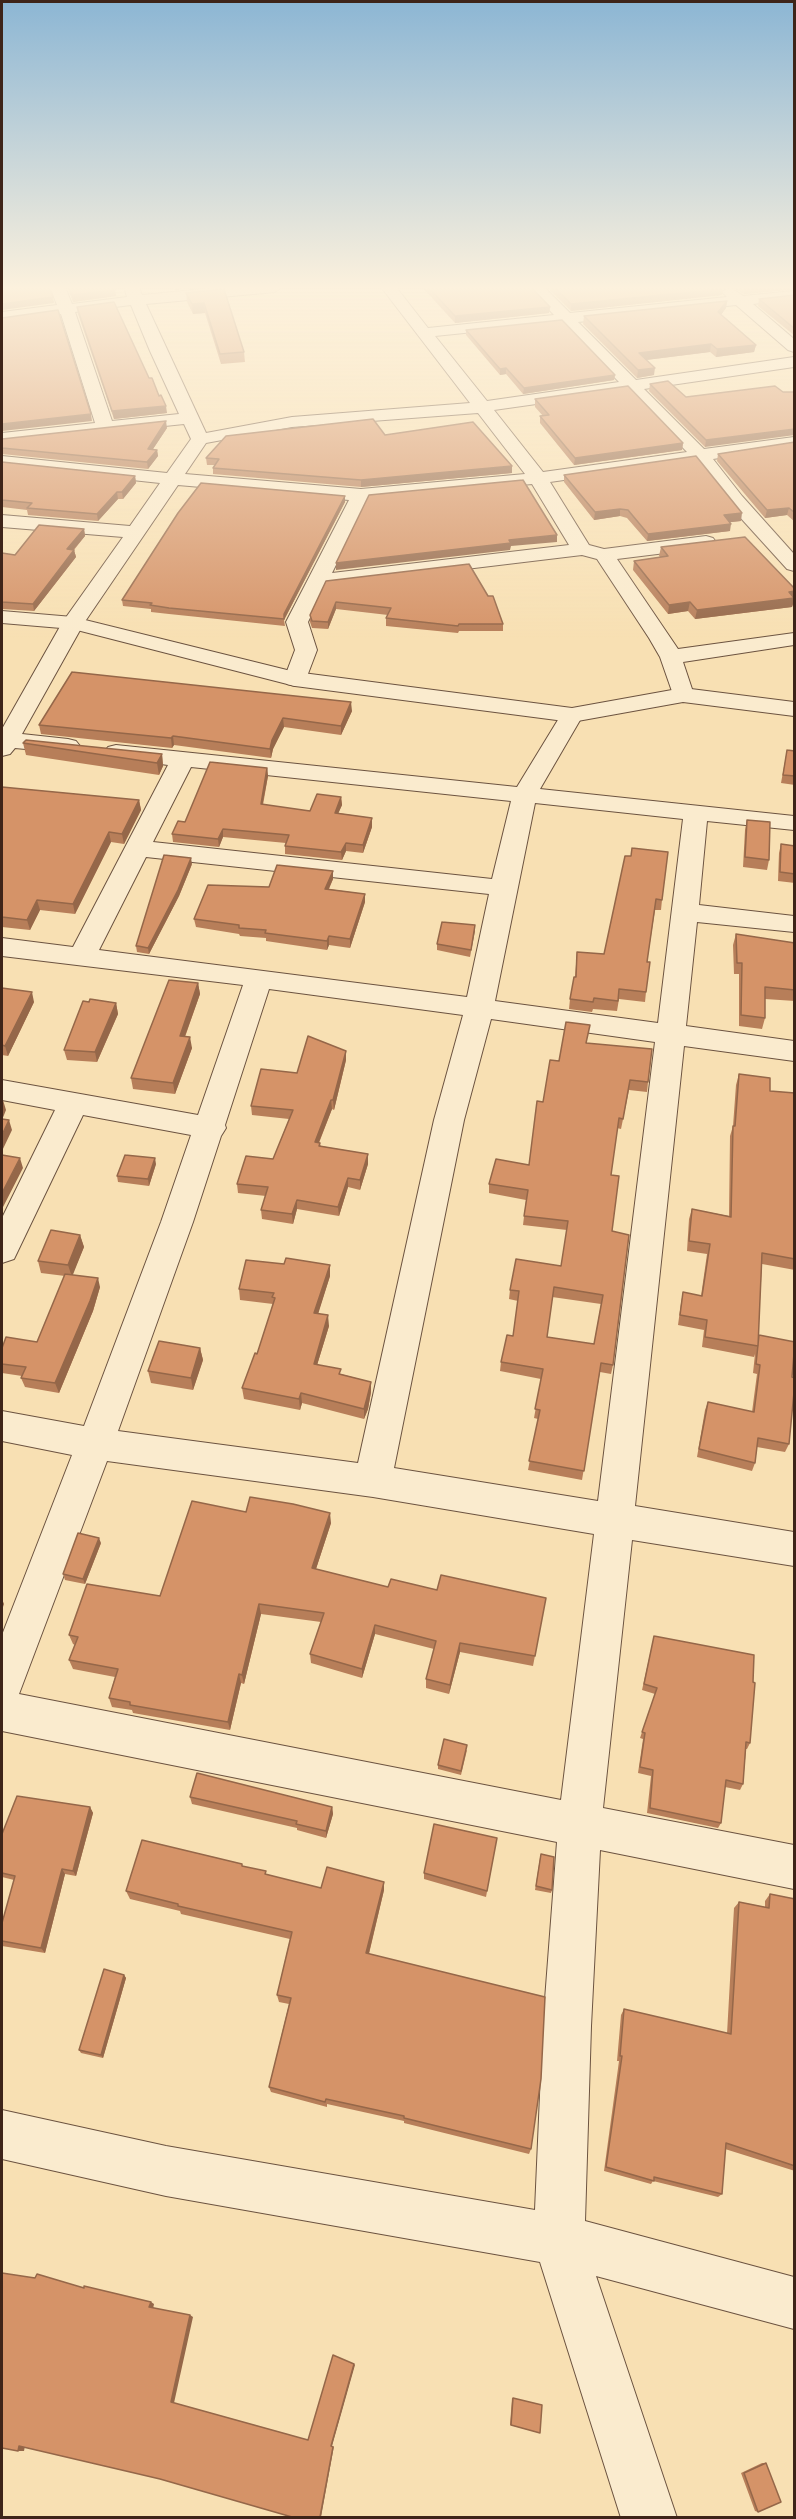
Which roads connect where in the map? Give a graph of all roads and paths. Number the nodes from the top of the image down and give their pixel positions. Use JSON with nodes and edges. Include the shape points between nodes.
{"nodes":[{"id":1,"x":98,"y":405,"type":"edge"},
{"id":2,"x":184,"y":405,"type":"edge"},
{"id":3,"x":480,"y":405,"type":"edge"},
{"id":4,"x":499,"y":405,"type":"edge"},
{"id":5,"x":652,"y":405,"type":"edge"},
{"id":6,"x":482,"y":407,"type":"junction"},
{"id":7,"x":190,"y":418,"type":"junction"},
{"id":8,"x":105,"y":427,"type":"junction"},
{"id":9,"x":2,"y":438,"type":"edge"},
{"id":10,"x":200,"y":439,"type":"junction"},
{"id":11,"x":795,"y":442,"type":"edge"},
{"id":12,"x":701,"y":456,"type":"junction"},
{"id":13,"x":2,"y":461,"type":"edge"},
{"id":14,"x":538,"y":478,"type":"junction"},
{"id":15,"x":173,"y":479,"type":"junction"},
{"id":16,"x":361,"y":495,"type":"junction"},
{"id":17,"x":2,"y":521,"type":"edge"},
{"id":18,"x":136,"y":532,"type":"junction"},
{"id":19,"x":776,"y":534,"type":"junction"},
{"id":20,"x":744,"y":538,"type":"edge"},
{"id":21,"x":721,"y":540,"type":"edge"},
{"id":22,"x":582,"y":549,"type":"junction"},
{"id":23,"x":604,"y":555,"type":"junction"},
{"id":24,"x":795,"y":565,"type":"edge"},
{"id":25,"x":317,"y":581,"type":"junction"},
{"id":26,"x":2,"y":616,"type":"edge"},
{"id":27,"x":73,"y":623,"type":"junction"},
{"id":28,"x":795,"y":639,"type":"edge"},
{"id":29,"x":671,"y":657,"type":"junction"},
{"id":30,"x":295,"y":679,"type":"junction"},
{"id":31,"x":683,"y":695,"type":"junction"},
{"id":32,"x":795,"y":709,"type":"edge"},
{"id":33,"x":572,"y":715,"type":"junction"},
{"id":34,"x":5,"y":745,"type":"edge"},
{"id":35,"x":183,"y":759,"type":"junction"},
{"id":36,"x":525,"y":794,"type":"junction"},
{"id":37,"x":696,"y":813,"type":"junction"},
{"id":38,"x":795,"y":823,"type":"edge"},
{"id":39,"x":136,"y":848,"type":"junction"},
{"id":40,"x":503,"y":888,"type":"junction"},
{"id":41,"x":684,"y":912,"type":"junction"},
{"id":42,"x":795,"y":924,"type":"edge"},
{"id":43,"x":2,"y":947,"type":"edge"},
{"id":44,"x":82,"y":956,"type":"junction"},
{"id":45,"x":259,"y":978,"type":"junction"},
{"id":46,"x":479,"y":1009,"type":"junction"},
{"id":47,"x":672,"y":1034,"type":"junction"},
{"id":48,"x":795,"y":1051,"type":"edge"},
{"id":49,"x":2,"y":1090,"type":"edge"},
{"id":50,"x":73,"y":1104,"type":"junction"},
{"id":51,"x":211,"y":1128,"type":"junction"},
{"id":52,"x":2,"y":1250,"type":"edge"},
{"id":53,"x":2,"y":1425,"type":"edge"},
{"id":54,"x":95,"y":1444,"type":"junction"},
{"id":55,"x":373,"y":1481,"type":"junction"},
{"id":56,"x":614,"y":1521,"type":"junction"},
{"id":57,"x":795,"y":1550,"type":"edge"},
{"id":58,"x":2,"y":1685,"type":"edge"},
{"id":59,"x":2,"y":1711,"type":"edge"},
{"id":60,"x":580,"y":1824,"type":"junction"},
{"id":61,"x":795,"y":1867,"type":"edge"},
{"id":62,"x":2,"y":2134,"type":"edge"},
{"id":63,"x":558,"y":2240,"type":"junction"},
{"id":64,"x":795,"y":2303,"type":"edge"},
{"id":65,"x":649,"y":2517,"type":"edge"}],
"edges":[{"from":1,"to":8,"type":"street"},
{"from":2,"to":7,"type":"street"},
{"from":3,"to":6,"type":"street"},
{"from":4,"to":6,"type":"street"},
{"from":5,"to":12,"type":"street"},
{"from":6,"to":10,"type":"street","via":[[292,422]]},
{"from":6,"to":14,"type":"street"},
{"from":7,"to":8,"type":"street"},
{"from":7,"to":10,"type":"street"},
{"from":8,"to":9,"type":"street"},
{"from":10,"to":15,"type":"street"},
{"from":11,"to":12,"type":"street"},
{"from":12,"to":14,"type":"street"},
{"from":12,"to":19,"type":"street","via":[[735,500]]},
{"from":13,"to":15,"type":"street"},
{"from":14,"to":16,"type":"street"},
{"from":14,"to":22,"type":"street"},
{"from":15,"to":16,"type":"street"},
{"from":15,"to":18,"type":"street"},
{"from":16,"to":25,"type":"street"},
{"from":17,"to":18,"type":"street"},
{"from":18,"to":27,"type":"street"},
{"from":19,"to":20,"type":"street"},
{"from":19,"to":24,"type":"street"},
{"from":21,"to":23,"type":"street"},
{"from":22,"to":23,"type":"street"},
{"from":22,"to":25,"type":"street"},
{"from":23,"to":29,"type":"street"},
{"from":25,"to":30,"type":"street","via":[[297,622],[306,650]]},
{"from":26,"to":27,"type":"street"},
{"from":27,"to":30,"type":"street"},
{"from":27,"to":34,"type":"street"},
{"from":28,"to":29,"type":"street"},
{"from":29,"to":31,"type":"street"},
{"from":30,"to":33,"type":"street"},
{"from":31,"to":32,"type":"street"},
{"from":31,"to":33,"type":"street"},
{"from":33,"to":36,"type":"street"},
{"from":34,"to":35,"type":"street"},
{"from":35,"to":36,"type":"street"},
{"from":35,"to":39,"type":"street"},
{"from":36,"to":37,"type":"street"},
{"from":36,"to":40,"type":"street"},
{"from":37,"to":38,"type":"street"},
{"from":37,"to":41,"type":"street"},
{"from":39,"to":40,"type":"street"},
{"from":39,"to":44,"type":"street"},
{"from":40,"to":46,"type":"street"},
{"from":41,"to":42,"type":"street"},
{"from":41,"to":47,"type":"street"},
{"from":43,"to":44,"type":"street"},
{"from":44,"to":45,"type":"street"},
{"from":45,"to":46,"type":"street"},
{"from":45,"to":51,"type":"street"},
{"from":46,"to":47,"type":"street"},
{"from":46,"to":55,"type":"street","via":[[449,1120]]},
{"from":47,"to":48,"type":"street"},
{"from":47,"to":56,"type":"street"},
{"from":49,"to":50,"type":"street"},
{"from":50,"to":51,"type":"street"},
{"from":50,"to":52,"type":"street"},
{"from":51,"to":54,"type":"street"},
{"from":53,"to":54,"type":"street"},
{"from":54,"to":55,"type":"street"},
{"from":54,"to":58,"type":"street"},
{"from":55,"to":56,"type":"street"},
{"from":56,"to":57,"type":"street"},
{"from":56,"to":60,"type":"street"},
{"from":59,"to":60,"type":"street"},
{"from":60,"to":61,"type":"street"},
{"from":60,"to":63,"type":"street"},
{"from":62,"to":63,"type":"street","via":[[166,2171]]},
{"from":63,"to":64,"type":"street"},
{"from":63,"to":65,"type":"street"}]}
